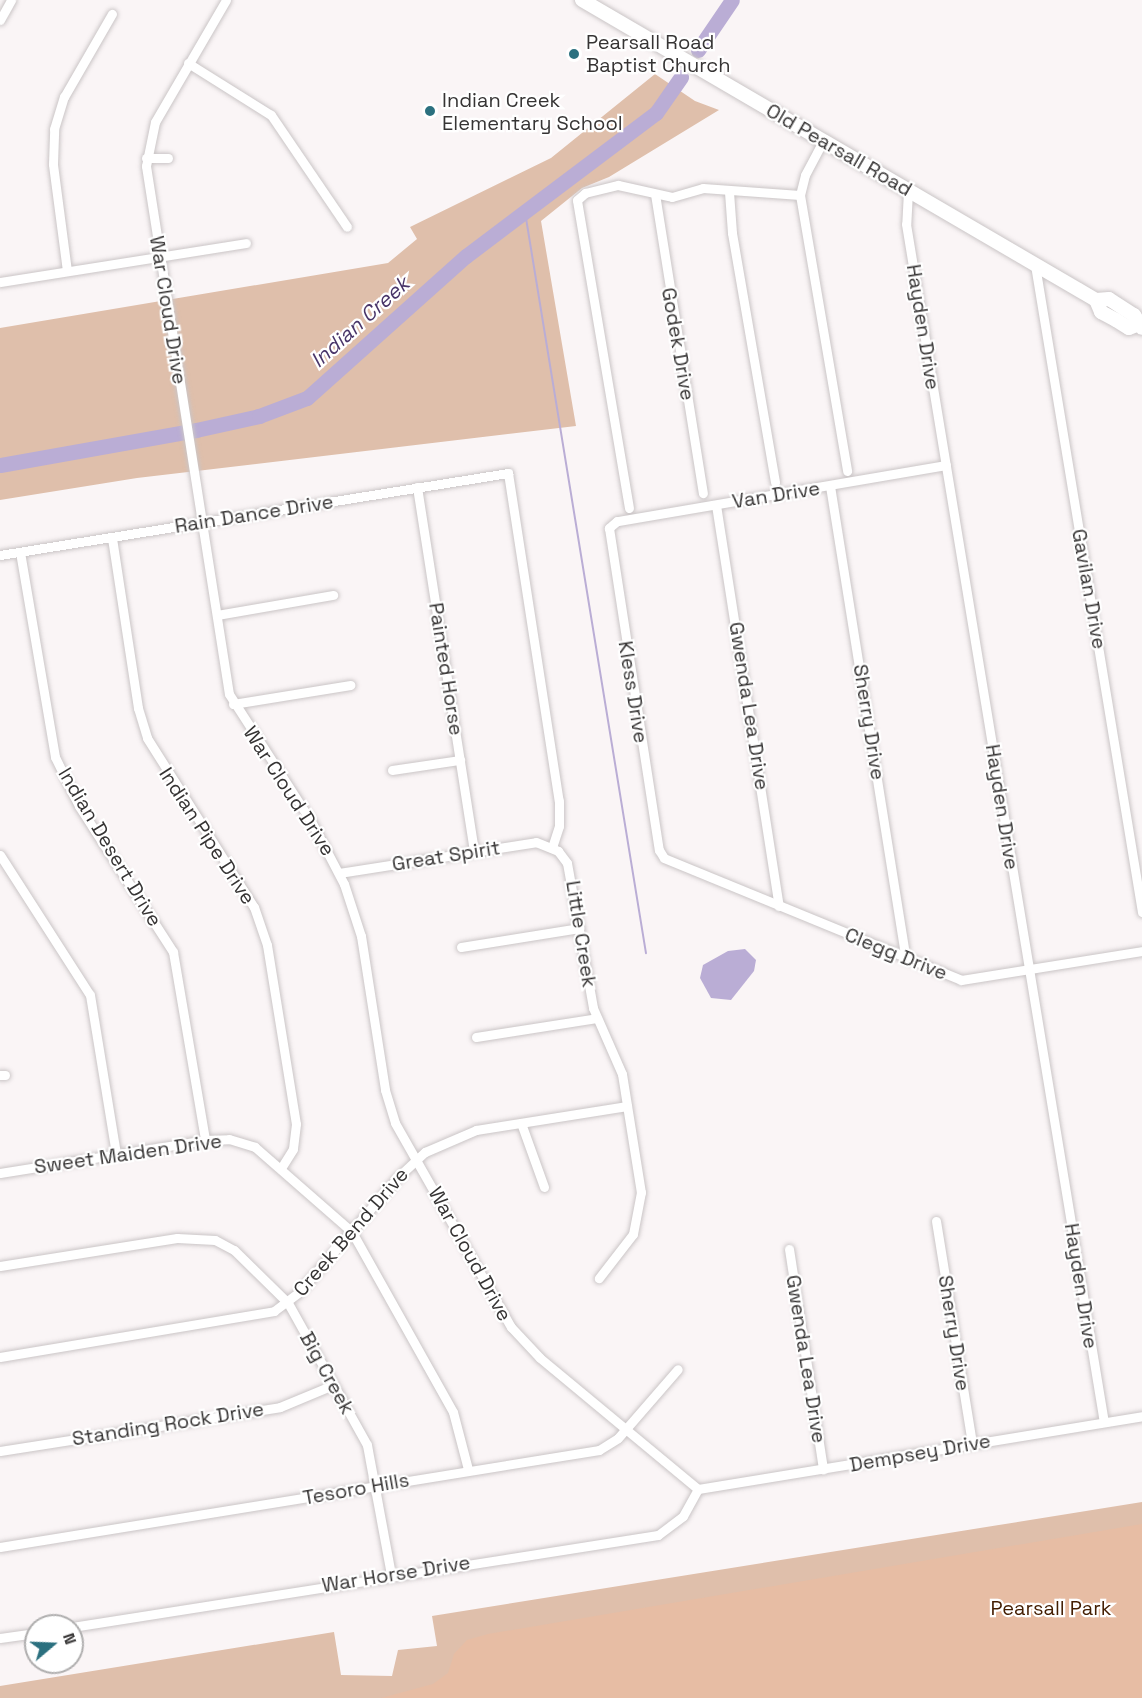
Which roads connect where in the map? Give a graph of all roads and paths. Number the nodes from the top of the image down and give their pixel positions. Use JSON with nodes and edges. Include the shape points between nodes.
{"nodes":[{"id":1,"x":11,"y":0,"type":"edge"},
{"id":2,"x":226,"y":0,"type":"edge"},
{"id":3,"x":582,"y":0,"type":"edge"},
{"id":4,"x":112,"y":14,"type":"dead end"},
{"id":5,"x":0,"y":20,"type":"edge"},
{"id":6,"x":189,"y":63,"type":"junction"},
{"id":7,"x":823,"y":141,"type":"junction"},
{"id":8,"x":146,"y":158,"type":"junction"},
{"id":9,"x":168,"y":158,"type":"dead end"},
{"id":10,"x":908,"y":191,"type":"junction"},
{"id":11,"x":729,"y":192,"type":"junction"},
{"id":12,"x":655,"y":194,"type":"junction"},
{"id":13,"x":800,"y":195,"type":"junction"},
{"id":14,"x":347,"y":227,"type":"dead end"},
{"id":15,"x":246,"y":243,"type":"dead end"},
{"id":16,"x":159,"y":257,"type":"junction"},
{"id":17,"x":1035,"y":265,"type":"junction"},
{"id":18,"x":67,"y":271,"type":"junction"},
{"id":19,"x":0,"y":282,"type":"edge"},
{"id":20,"x":1140,"y":326,"type":"edge"},
{"id":21,"x":946,"y":465,"type":"junction"},
{"id":22,"x":847,"y":471,"type":"dead end"},
{"id":23,"x":775,"y":482,"type":"dead end"},
{"id":24,"x":830,"y":486,"type":"junction"},
{"id":25,"x":417,"y":487,"type":"junction"},
{"id":26,"x":703,"y":493,"type":"dead end"},
{"id":27,"x":716,"y":505,"type":"junction"},
{"id":28,"x":629,"y":508,"type":"dead end"},
{"id":29,"x":203,"y":522,"type":"junction"},
{"id":30,"x":609,"y":528,"type":"joint"},
{"id":31,"x":112,"y":538,"type":"junction"},
{"id":32,"x":20,"y":552,"type":"junction"},
{"id":33,"x":0,"y":555,"type":"edge"},
{"id":34,"x":333,"y":596,"type":"dead end"},
{"id":35,"x":217,"y":615,"type":"junction"},
{"id":36,"x":350,"y":685,"type":"dead end"},
{"id":37,"x":233,"y":704,"type":"junction"},
{"id":38,"x":460,"y":760,"type":"junction"},
{"id":39,"x":392,"y":770,"type":"dead end"},
{"id":40,"x":552,"y":847,"type":"junction"},
{"id":41,"x":474,"y":851,"type":"junction"},
{"id":42,"x":0,"y":855,"type":"edge"},
{"id":43,"x":662,"y":855,"type":"joint"},
{"id":44,"x":339,"y":873,"type":"junction"},
{"id":45,"x":779,"y":906,"type":"junction"},
{"id":46,"x":1142,"y":912,"type":"edge"},
{"id":47,"x":579,"y":928,"type":"junction"},
{"id":48,"x":461,"y":947,"type":"dead end"},
{"id":49,"x":1142,"y":951,"type":"edge"},
{"id":50,"x":906,"y":958,"type":"junction"},
{"id":51,"x":1029,"y":970,"type":"junction"},
{"id":52,"x":597,"y":1018,"type":"junction"},
{"id":53,"x":476,"y":1037,"type":"dead end"},
{"id":54,"x":627,"y":1106,"type":"junction"},
{"id":55,"x":521,"y":1123,"type":"junction"},
{"id":56,"x":205,"y":1140,"type":"junction"},
{"id":57,"x":116,"y":1154,"type":"junction"},
{"id":58,"x":416,"y":1159,"type":"junction"},
{"id":59,"x":281,"y":1168,"type":"junction"},
{"id":60,"x":0,"y":1173,"type":"edge"},
{"id":61,"x":544,"y":1187,"type":"dead end"},
{"id":62,"x":936,"y":1221,"type":"dead end"},
{"id":63,"x":352,"y":1232,"type":"junction"},
{"id":64,"x":789,"y":1249,"type":"dead end"},
{"id":65,"x":0,"y":1266,"type":"edge"},
{"id":66,"x":599,"y":1278,"type":"dead end"},
{"id":67,"x":288,"y":1303,"type":"junction"},
{"id":68,"x":0,"y":1357,"type":"edge"},
{"id":69,"x":678,"y":1369,"type":"dead end"},
{"id":70,"x":333,"y":1385,"type":"junction"},
{"id":71,"x":1142,"y":1416,"type":"edge"},
{"id":72,"x":1104,"y":1422,"type":"junction"},
{"id":73,"x":625,"y":1429,"type":"junction"},
{"id":74,"x":972,"y":1444,"type":"junction"},
{"id":75,"x":0,"y":1451,"type":"edge"},
{"id":76,"x":468,"y":1469,"type":"junction"},
{"id":77,"x":824,"y":1469,"type":"junction"},
{"id":78,"x":376,"y":1486,"type":"junction"},
{"id":79,"x":698,"y":1489,"type":"junction"},
{"id":80,"x":0,"y":1547,"type":"edge"},
{"id":81,"x":391,"y":1575,"type":"junction"},
{"id":82,"x":84,"y":1625,"type":"edge"},
{"id":83,"x":24,"y":1635,"type":"edge"},
{"id":84,"x":0,"y":1638,"type":"edge"}],
"edges":[{"from":1,"to":5,"type":"street"},
{"from":2,"to":6,"type":"street","name":"War Cloud Drive"},
{"from":3,"to":7,"type":"main road","name":"Old Pearsall Road"},
{"from":4,"to":18,"type":"street","via":[[64,97],[54,129],[53,164]]},
{"from":6,"to":8,"type":"street","name":"War Cloud Drive","via":[[154,122]]},
{"from":6,"to":14,"type":"street","via":[[271,115]]},
{"from":7,"to":10,"type":"main road","name":"Old Pearsall Road"},
{"from":7,"to":13,"type":"street"},
{"from":8,"to":9,"type":"street"},
{"from":8,"to":16,"type":"street","name":"War Cloud Drive"},
{"from":10,"to":17,"type":"main road","name":"Old Pearsall Road"},
{"from":10,"to":21,"type":"street","name":"Hayden Drive","via":[[906,224]]},
{"from":11,"to":12,"type":"street","via":[[703,188],[672,197]]},
{"from":11,"to":13,"type":"street"},
{"from":11,"to":23,"type":"street","via":[[732,234]]},
{"from":12,"to":26,"type":"street","name":"Godek Drive"},
{"from":12,"to":28,"type":"street","via":[[618,185],[585,193],[577,200]]},
{"from":13,"to":22,"type":"street"},
{"from":15,"to":16,"type":"street"},
{"from":16,"to":18,"type":"street"},
{"from":16,"to":29,"type":"street","name":"War Cloud Drive"},
{"from":17,"to":20,"type":"main road","name":"Old Pearsall Road","via":[[1095,300],[1108,316],[1129,328]]},
{"from":17,"to":46,"type":"street","name":"Gavilan Drive"},
{"from":18,"to":19,"type":"street"},
{"from":21,"to":24,"type":"street","name":"Van Drive"},
{"from":21,"to":51,"type":"street","name":"Hayden Drive"},
{"from":24,"to":27,"type":"street","name":"Van Drive"},
{"from":24,"to":50,"type":"street","name":"Sherry Drive"},
{"from":25,"to":29,"type":"street","name":"Rain Dance Drive"},
{"from":25,"to":38,"type":"street","name":"Painted Horse"},
{"from":25,"to":40,"type":"street","name":"Rain Dance Drive","via":[[508,473],[559,801],[559,826]]},
{"from":27,"to":30,"type":"street","name":"Van Drive","via":[[617,521]]},
{"from":27,"to":45,"type":"street","name":"Gwenda Lea Drive"},
{"from":29,"to":31,"type":"street","name":"Rain Dance Drive"},
{"from":29,"to":35,"type":"street","name":"War Cloud Drive"},
{"from":30,"to":43,"type":"street","name":"Kless Drive"},
{"from":31,"to":32,"type":"street","name":"Rain Dance Drive"},
{"from":31,"to":59,"type":"street","name":"Indian Pipe Drive","via":[[138,708],[147,738],[248,897],[267,945],[296,1124],[292,1149]]},
{"from":32,"to":33,"type":"street","name":"Rain Dance Drive"},
{"from":32,"to":56,"type":"street","name":"Indian Desert Drive","via":[[55,757],[79,806],[173,952]]},
{"from":34,"to":35,"type":"street"},
{"from":35,"to":37,"type":"street","name":"War Cloud Drive"},
{"from":36,"to":37,"type":"street"},
{"from":37,"to":44,"type":"street","name":"War Cloud Drive","via":[[311,821]]},
{"from":38,"to":39,"type":"street"},
{"from":38,"to":41,"type":"street","name":"Painted Horse"},
{"from":40,"to":41,"type":"street","name":"Great Spirit","via":[[536,842]]},
{"from":40,"to":47,"type":"street","name":"Little Creek","via":[[570,870]]},
{"from":41,"to":44,"type":"street","name":"Great Spirit"},
{"from":42,"to":57,"type":"street","via":[[90,995]]},
{"from":43,"to":45,"type":"street","name":"Clegg Drive"},
{"from":44,"to":58,"type":"street","name":"War Cloud Drive","via":[[361,936],[389,1106]]},
{"from":45,"to":50,"type":"street","name":"Clegg Drive"},
{"from":47,"to":48,"type":"street"},
{"from":47,"to":52,"type":"street","name":"Little Creek"},
{"from":49,"to":51,"type":"street","name":"Clegg Drive"},
{"from":50,"to":51,"type":"street","name":"Clegg Drive","via":[[961,980]]},
{"from":51,"to":72,"type":"street","name":"Hayden Drive"},
{"from":52,"to":53,"type":"street"},
{"from":52,"to":54,"type":"street","name":"Little Creek","via":[[620,1069]]},
{"from":54,"to":55,"type":"street","name":"Creek Bend Drive"},
{"from":54,"to":66,"type":"street","name":"Little Creek","via":[[640,1192],[639,1218],[629,1242]]},
{"from":55,"to":58,"type":"street","name":"Creek Bend Drive","via":[[459,1135]]},
{"from":55,"to":61,"type":"street"},
{"from":56,"to":57,"type":"street","name":"Sweet Maiden Drive"},
{"from":56,"to":59,"type":"street","name":"Sweet Maiden Drive","via":[[238,1140]]},
{"from":57,"to":60,"type":"street","name":"Sweet Maiden Drive"},
{"from":58,"to":63,"type":"street","name":"Creek Bend Drive"},
{"from":58,"to":73,"type":"street","name":"War Cloud Drive","via":[[522,1342]]},
{"from":59,"to":63,"type":"street","name":"Sweet Maiden Drive"},
{"from":62,"to":74,"type":"street","name":"Sherry Drive"},
{"from":63,"to":67,"type":"street","name":"Creek Bend Drive"},
{"from":63,"to":76,"type":"street","name":"Sweet Maiden Drive","via":[[453,1412]]},
{"from":64,"to":77,"type":"street","name":"Gwenda Lea Drive"},
{"from":65,"to":67,"type":"street","name":"Big Creek","via":[[200,1237],[234,1250]]},
{"from":67,"to":68,"type":"street","name":"Creek Bend Drive","via":[[258,1316]]},
{"from":67,"to":70,"type":"street","name":"Big Creek"},
{"from":69,"to":73,"type":"street","name":"Tesoro Hills"},
{"from":70,"to":75,"type":"street","name":"Standing Rock Drive","via":[[280,1407]]},
{"from":70,"to":78,"type":"street","name":"Big Creek","via":[[367,1445]]},
{"from":71,"to":72,"type":"street","name":"Dempsey Drive"},
{"from":72,"to":74,"type":"street","name":"Dempsey Drive"},
{"from":73,"to":76,"type":"street","name":"Tesoro Hills","via":[[599,1450]]},
{"from":73,"to":79,"type":"street","name":"War Cloud Drive"},
{"from":74,"to":77,"type":"street","name":"Dempsey Drive"},
{"from":76,"to":78,"type":"street","name":"Tesoro Hills"},
{"from":77,"to":79,"type":"street","name":"Dempsey Drive"},
{"from":78,"to":80,"type":"street","name":"Tesoro Hills"},
{"from":78,"to":81,"type":"street","name":"Big Creek"},
{"from":79,"to":81,"type":"street","name":"War Horse Drive","via":[[683,1516],[658,1535]]},
{"from":81,"to":82,"type":"street","name":"War Horse Drive"},
{"from":83,"to":84,"type":"street"}]}
